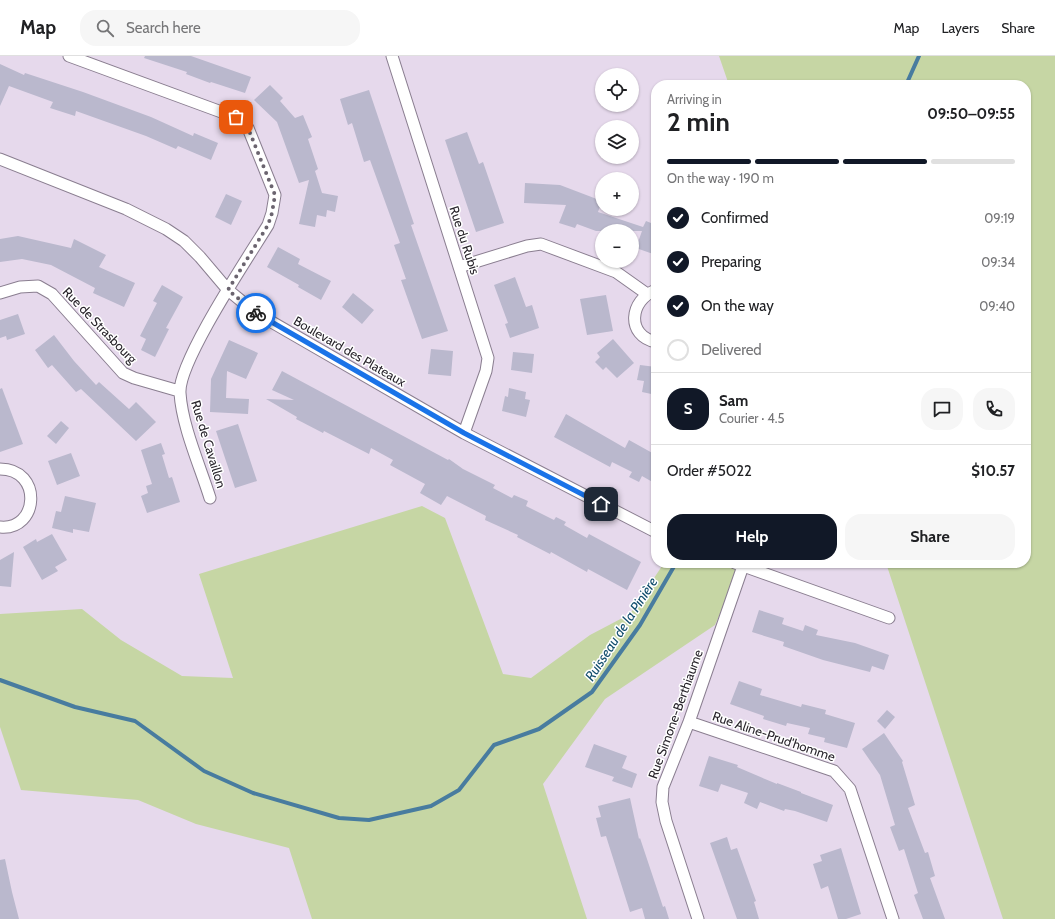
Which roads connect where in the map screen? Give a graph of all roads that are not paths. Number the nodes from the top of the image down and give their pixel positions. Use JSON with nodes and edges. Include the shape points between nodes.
{"nodes":[{"id":1,"x":69,"y":56,"type":"edge"},
{"id":2,"x":392,"y":56,"type":"edge"},
{"id":3,"x":0,"y":159,"type":"edge"},
{"id":4,"x":459,"y":267,"type":"junction"},
{"id":5,"x":228,"y":290,"type":"junction"},
{"id":6,"x":651,"y":291,"type":"edge"},
{"id":7,"x":0,"y":293,"type":"edge"},
{"id":8,"x":651,"y":293,"type":"edge"},
{"id":9,"x":651,"y":340,"type":"edge"},
{"id":10,"x":180,"y":391,"type":"junction"},
{"id":11,"x":464,"y":433,"type":"junction"},
{"id":12,"x":0,"y":469,"type":"edge"},
{"id":13,"x":210,"y":498,"type":"dead end"},
{"id":14,"x":0,"y":527,"type":"edge"},
{"id":15,"x":651,"y":529,"type":"edge"},
{"id":16,"x":738,"y":568,"type":"edge"},
{"id":17,"x":750,"y":568,"type":"edge"},
{"id":18,"x":889,"y":618,"type":"dead end"},
{"id":19,"x":689,"y":722,"type":"junction"},
{"id":20,"x":698,"y":919,"type":"edge"},
{"id":21,"x":893,"y":919,"type":"edge"}],
"edges":[{"from":1,"to":5,"type":"street","name":"Rue de Cavaillon","via":[[236,117],[248,128],[275,195],[268,225]]},
{"from":2,"to":4,"type":"street","name":"Rue du Rubis"},
{"from":3,"to":5,"type":"street","name":"Boulevard des Plateaux","via":[[126,209],[166,229],[200,257]]},
{"from":4,"to":6,"type":"street","via":[[541,244],[616,272]]},
{"from":4,"to":11,"type":"street","name":"Rue du Rubis","via":[[488,358],[486,371]]},
{"from":5,"to":10,"type":"street","name":"Rue de Cavaillon","via":[[187,363]]},
{"from":5,"to":11,"type":"street","name":"Boulevard des Plateaux","via":[[256,313]]},
{"from":7,"to":10,"type":"street","name":"Rue de Strasbourg","via":[[20,287],[38,286],[52,294],[123,373]]},
{"from":8,"to":9,"type":"street","via":[[637,306],[636,323],[645,337]]},
{"from":10,"to":13,"type":"street","name":"Rue de Cavaillon","via":[[182,412]]},
{"from":11,"to":15,"type":"street","name":"Boulevard des Plateaux"},
{"from":12,"to":14,"type":"street","via":[[15,472],[23,477],[31,494],[31,504],[22,520],[14,525]]},
{"from":16,"to":19,"type":"street","name":"Rue Simone-Berthiaume"},
{"from":17,"to":18,"type":"street"},
{"from":19,"to":20,"type":"street","name":"Rue Simone-Berthiaume","via":[[663,786],[662,802]]},
{"from":19,"to":21,"type":"street","name":"Rue Aline-Prud'homme","via":[[834,770],[850,789]]}]}
